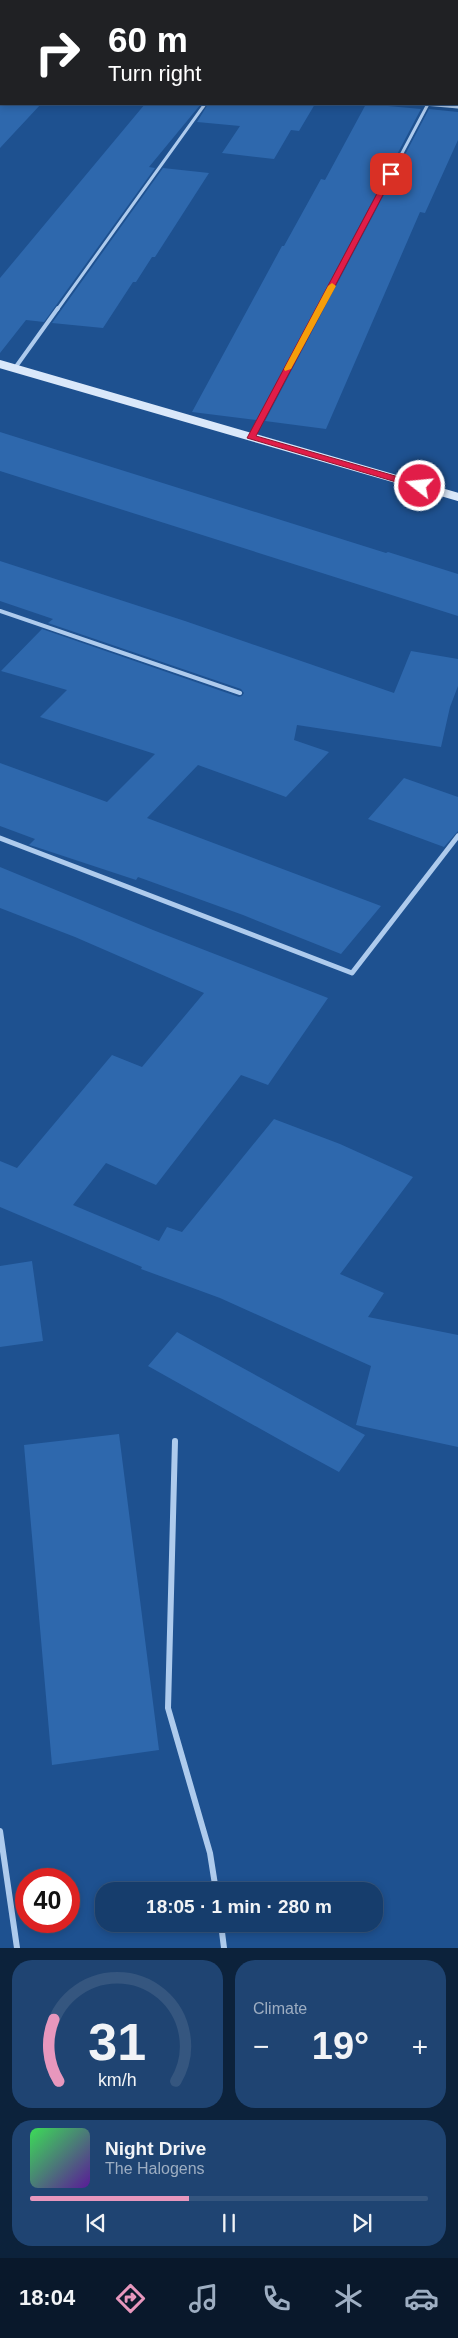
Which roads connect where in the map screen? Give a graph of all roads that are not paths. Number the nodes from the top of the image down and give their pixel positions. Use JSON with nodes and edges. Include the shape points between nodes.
{"nodes":[{"id":1,"x":204,"y":105,"type":"edge"},
{"id":2,"x":427,"y":105,"type":"edge"},
{"id":3,"x":436,"y":105,"type":"edge"},
{"id":4,"x":458,"y":108,"type":"edge"},
{"id":5,"x":0,"y":364,"type":"edge"},
{"id":6,"x":15,"y":368,"type":"junction"},
{"id":7,"x":251,"y":438,"type":"junction"},
{"id":8,"x":458,"y":497,"type":"edge"},
{"id":9,"x":0,"y":611,"type":"edge"},
{"id":10,"x":240,"y":693,"type":"dead end"},
{"id":11,"x":458,"y":836,"type":"edge"},
{"id":12,"x":0,"y":839,"type":"edge"},
{"id":13,"x":175,"y":1441,"type":"dead end"},
{"id":14,"x":0,"y":1831,"type":"edge"},
{"id":15,"x":215,"y":1882,"type":"edge"},
{"id":16,"x":222,"y":1932,"type":"edge"},
{"id":17,"x":17,"y":1948,"type":"edge"},
{"id":18,"x":224,"y":1948,"type":"edge"}],
"edges":[{"from":1,"to":6,"type":"street"},
{"from":2,"to":7,"type":"street"},
{"from":3,"to":4,"type":"street"},
{"from":5,"to":6,"type":"street"},
{"from":6,"to":7,"type":"street"},
{"from":7,"to":8,"type":"street"},
{"from":9,"to":10,"type":"street"},
{"from":11,"to":12,"type":"street","via":[[352,973]]},
{"from":13,"to":15,"type":"street","via":[[168,1708],[210,1853]]},
{"from":14,"to":17,"type":"street"},
{"from":16,"to":18,"type":"street"}]}
